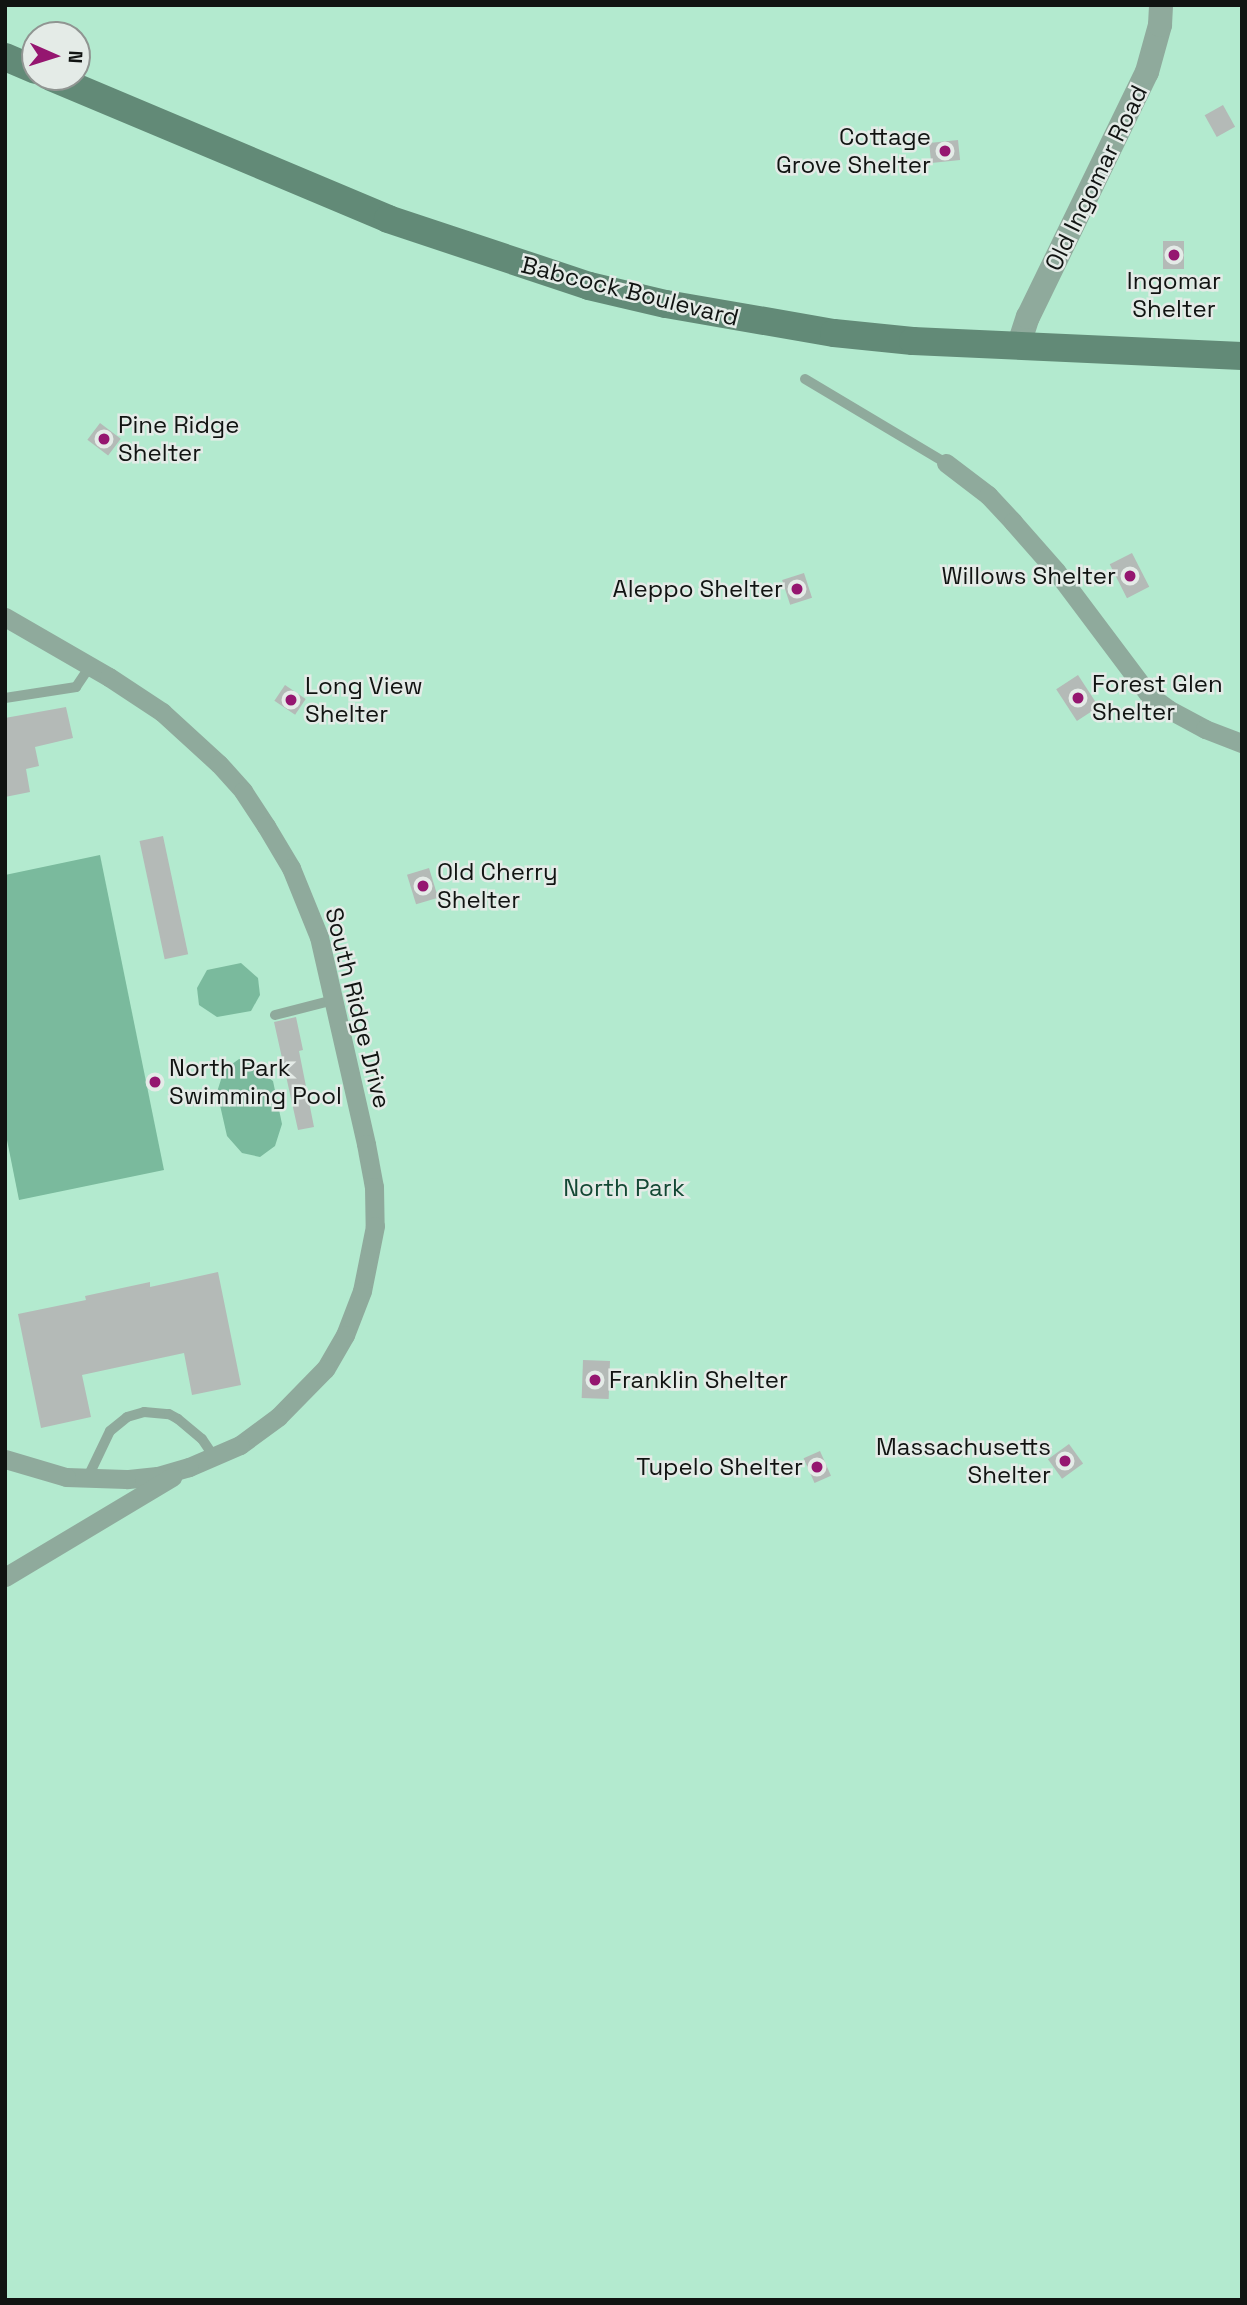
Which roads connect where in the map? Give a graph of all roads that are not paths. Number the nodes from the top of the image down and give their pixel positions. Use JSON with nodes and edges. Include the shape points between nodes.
{"nodes":[{"id":1,"x":1161,"y":5,"type":"edge"},
{"id":2,"x":84,"y":91,"type":"edge"},
{"id":3,"x":1018,"y":347,"type":"junction"},
{"id":4,"x":1233,"y":356,"type":"edge"},
{"id":5,"x":805,"y":379,"type":"dead end"},
{"id":6,"x":946,"y":463,"type":"joint"},
{"id":7,"x":5,"y":617,"type":"edge"},
{"id":8,"x":90,"y":666,"type":"junction"},
{"id":9,"x":5,"y":698,"type":"edge"},
{"id":10,"x":1242,"y":743,"type":"edge"},
{"id":11,"x":335,"y":1000,"type":"junction"},
{"id":12,"x":275,"y":1015,"type":"dead end"},
{"id":13,"x":214,"y":1457,"type":"junction"},
{"id":14,"x":5,"y":1459,"type":"edge"},
{"id":15,"x":189,"y":1467,"type":"junction"},
{"id":16,"x":87,"y":1479,"type":"junction"},
{"id":17,"x":5,"y":1577,"type":"edge"}],
"edges":[{"from":1,"to":3,"type":"street","name":"Old Ingomar Road","via":[[1147,72],[1028,317]]},
{"from":2,"to":3,"type":"main road","name":"Babcock Boulevard","via":[[388,219],[589,286],[834,334]]},
{"from":3,"to":4,"type":"main road","name":"Babcock Boulevard"},
{"from":5,"to":6,"type":"lane"},
{"from":6,"to":10,"type":"street","via":[[988,495],[1056,571],[1149,695],[1196,724]]},
{"from":7,"to":8,"type":"street","name":"South Ridge Drive"},
{"from":8,"to":9,"type":"lane","via":[[76,687]]},
{"from":8,"to":11,"type":"street","name":"South Ridge Drive","via":[[181,728],[243,791],[306,902]]},
{"from":11,"to":12,"type":"lane"},
{"from":11,"to":13,"type":"street","name":"South Ridge Drive","via":[[374,1187],[375,1227],[362,1291],[345,1335],[325,1369],[302,1395],[240,1445]]},
{"from":13,"to":15,"type":"street","name":"South Ridge Drive"},
{"from":13,"to":16,"type":"lane","via":[[202,1438],[178,1419],[144,1412],[127,1417],[110,1431]]},
{"from":14,"to":16,"type":"street","name":"South Ridge Drive"},
{"from":15,"to":16,"type":"street","name":"South Ridge Drive","via":[[158,1476]]},
{"from":15,"to":17,"type":"street","name":"South Ridge Drive"}]}
